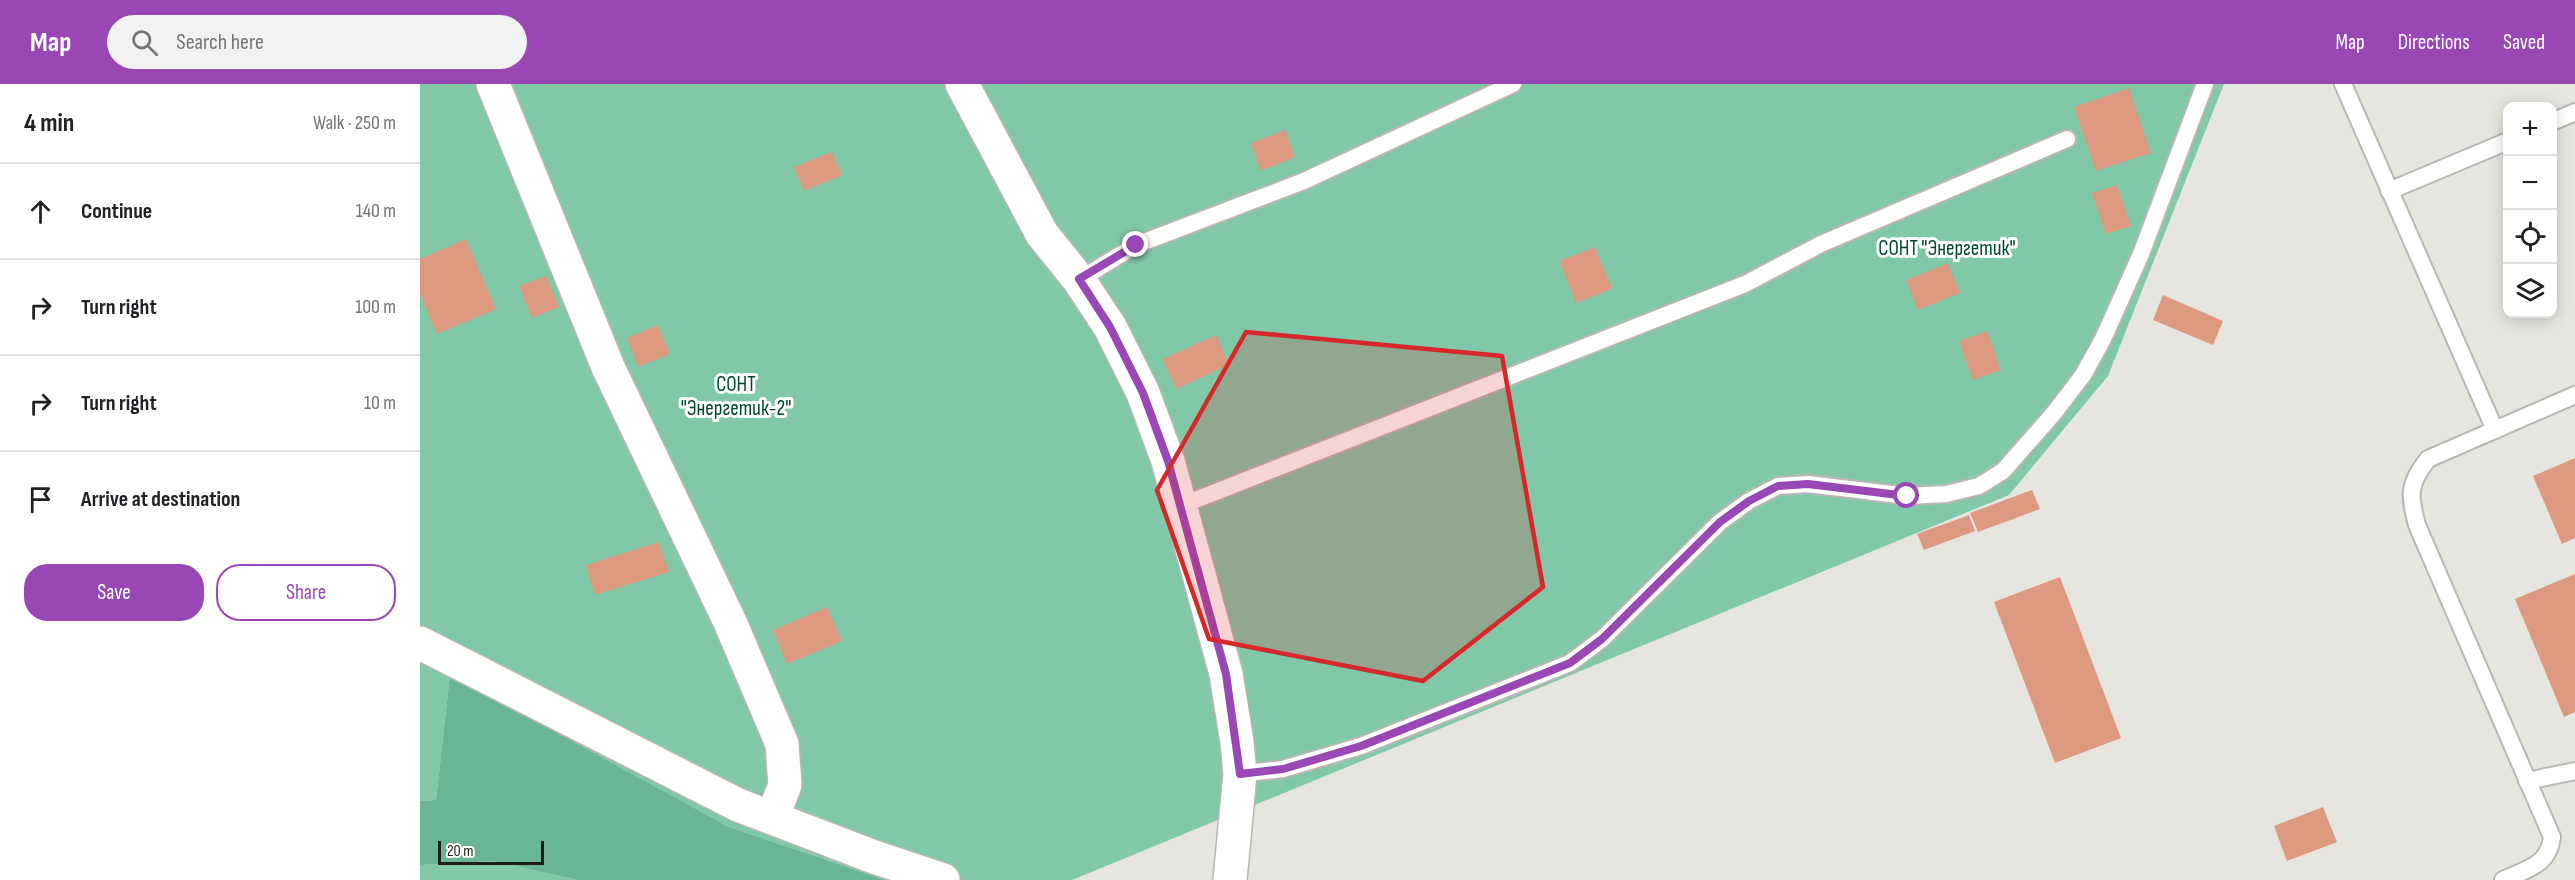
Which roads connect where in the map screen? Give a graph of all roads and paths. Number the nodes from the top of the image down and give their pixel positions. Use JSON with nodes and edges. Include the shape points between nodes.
{"nodes":[{"id":1,"x":493,"y":84,"type":"edge"},
{"id":2,"x":962,"y":84,"type":"edge"},
{"id":3,"x":1513,"y":84,"type":"edge"},
{"id":4,"x":2205,"y":84,"type":"edge"},
{"id":5,"x":2343,"y":84,"type":"edge"},
{"id":6,"x":2575,"y":112,"type":"edge"},
{"id":7,"x":2557,"y":120,"type":"edge"},
{"id":8,"x":2067,"y":139,"type":"dead end"},
{"id":9,"x":2503,"y":143,"type":"edge"},
{"id":10,"x":2389,"y":192,"type":"junction"},
{"id":11,"x":1079,"y":279,"type":"junction"},
{"id":12,"x":2575,"y":395,"type":"edge"},
{"id":13,"x":2495,"y":430,"type":"junction"},
{"id":14,"x":1180,"y":506,"type":"junction"},
{"id":15,"x":420,"y":643,"type":"edge"},
{"id":16,"x":2575,"y":771,"type":"edge"},
{"id":17,"x":1240,"y":774,"type":"junction"},
{"id":18,"x":2527,"y":781,"type":"junction"},
{"id":19,"x":772,"y":818,"type":"junction"},
{"id":20,"x":943,"y":880,"type":"edge"},
{"id":21,"x":1230,"y":880,"type":"edge"},
{"id":22,"x":2503,"y":880,"type":"edge"}],
"edges":[{"from":1,"to":19,"type":"street","via":[[608,368],[730,622],[782,744],[785,785]]},
{"from":2,"to":11,"type":"street","via":[[1042,234]]},
{"from":3,"to":11,"type":"lane","via":[[1304,181],[1136,245]]},
{"from":4,"to":17,"type":"lane","via":[[2142,254],[2103,339],[2066,398],[2003,471],[1979,486],[1946,494],[1907,496],[1808,484],[1778,486],[1720,522],[1602,639],[1570,663],[1361,746],[1283,769]]},
{"from":5,"to":10,"type":"lane"},
{"from":6,"to":7,"type":"lane"},
{"from":8,"to":14,"type":"lane","via":[[1821,244],[1744,284]]},
{"from":9,"to":10,"type":"lane"},
{"from":10,"to":13,"type":"lane"},
{"from":11,"to":14,"type":"street","via":[[1110,327],[1143,393]]},
{"from":12,"to":13,"type":"lane"},
{"from":13,"to":18,"type":"lane","via":[[2428,459],[2415,476],[2411,501],[2417,525]]},
{"from":14,"to":17,"type":"street","via":[[1226,674]]},
{"from":15,"to":19,"type":"street","via":[[728,800]]},
{"from":16,"to":18,"type":"lane"},
{"from":17,"to":21,"type":"street"},
{"from":18,"to":22,"type":"lane","via":[[2552,837],[2550,851],[2541,862]]},
{"from":19,"to":20,"type":"street"}]}
